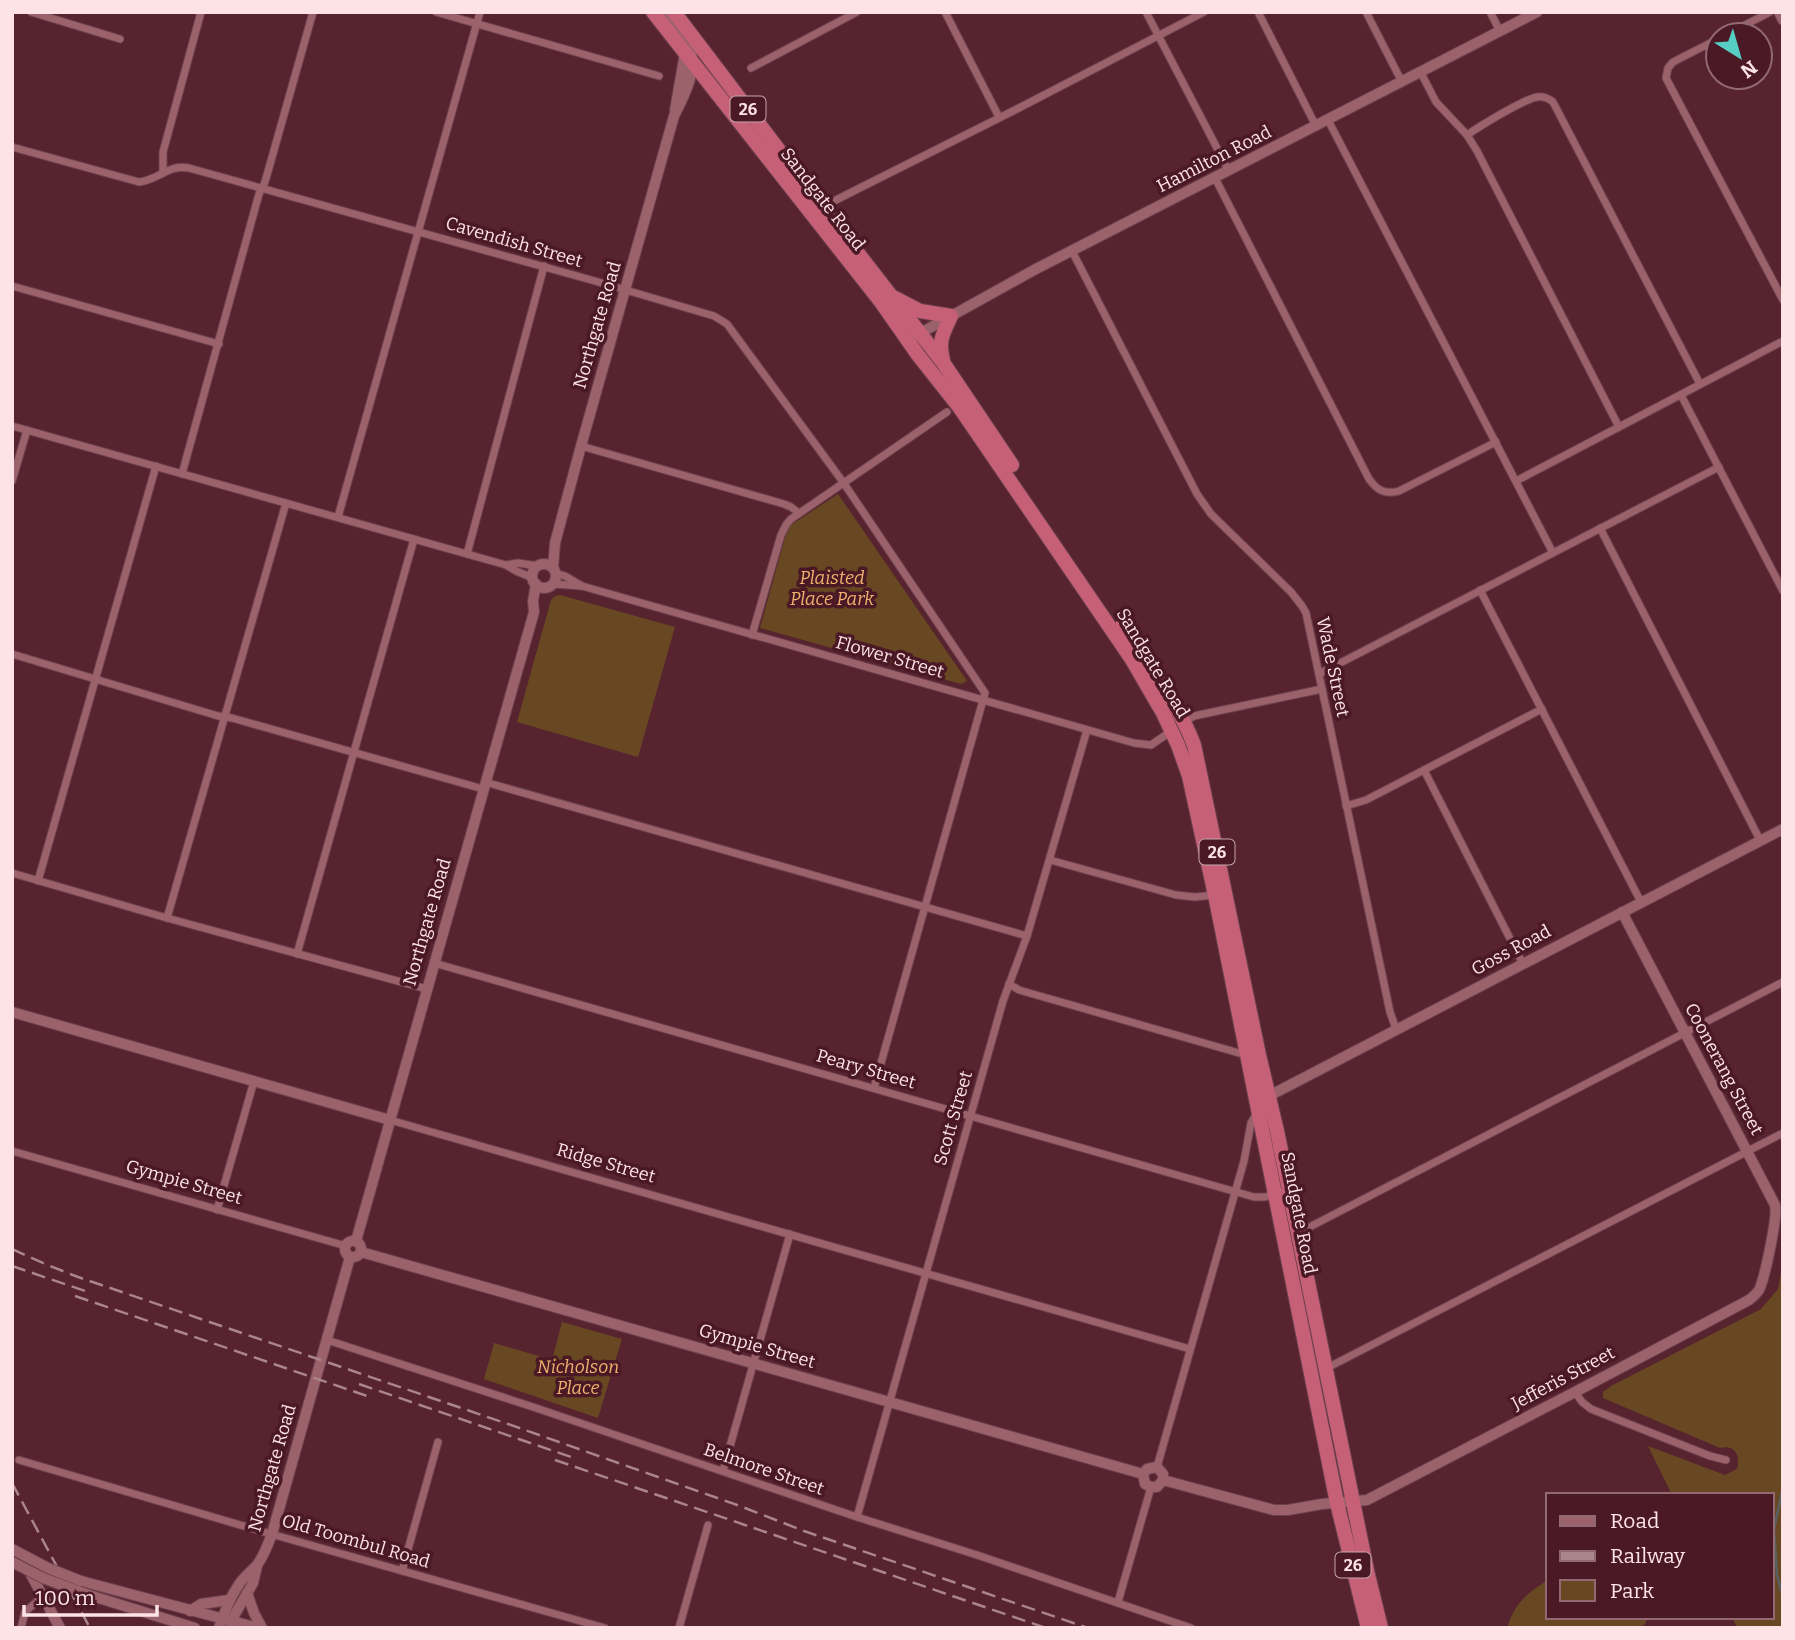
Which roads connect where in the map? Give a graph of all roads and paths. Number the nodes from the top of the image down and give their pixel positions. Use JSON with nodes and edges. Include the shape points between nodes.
{"nodes":[{"id":1,"x":31,"y":12,"type":"edge"},
{"id":2,"x":201,"y":12,"type":"edge"},
{"id":3,"x":313,"y":12,"type":"edge"},
{"id":4,"x":436,"y":12,"type":"edge"},
{"id":5,"x":480,"y":12,"type":"edge"},
{"id":6,"x":653,"y":12,"type":"edge"},
{"id":7,"x":664,"y":12,"type":"edge"},
{"id":8,"x":674,"y":12,"type":"edge"},
{"id":9,"x":857,"y":12,"type":"edge"},
{"id":10,"x":945,"y":12,"type":"edge"},
{"id":11,"x":1146,"y":12,"type":"edge"},
{"id":12,"x":1204,"y":12,"type":"edge"},
{"id":13,"x":1258,"y":12,"type":"edge"},
{"id":14,"x":1366,"y":12,"type":"edge"},
{"id":15,"x":1490,"y":12,"type":"edge"},
{"id":16,"x":1537,"y":12,"type":"edge"},
{"id":17,"x":1770,"y":12,"type":"edge"},
{"id":18,"x":1779,"y":12,"type":"edge"},
{"id":19,"x":1783,"y":20,"type":"edge"},
{"id":20,"x":1753,"y":21,"type":"edge"},
{"id":21,"x":477,"y":24,"type":"junction"},
{"id":22,"x":1500,"y":31,"type":"junction"},
{"id":23,"x":1158,"y":36,"type":"junction"},
{"id":24,"x":120,"y":39,"type":"dead end"},
{"id":25,"x":1704,"y":46,"type":"edge"},
{"id":26,"x":689,"y":58,"type":"junction"},
{"id":27,"x":751,"y":68,"type":"dead end"},
{"id":28,"x":1421,"y":73,"type":"junction"},
{"id":29,"x":659,"y":76,"type":"dead end"},
{"id":30,"x":1402,"y":82,"type":"junction"},
{"id":31,"x":999,"y":117,"type":"junction"},
{"id":32,"x":1328,"y":120,"type":"junction"},
{"id":33,"x":1316,"y":126,"type":"junction"},
{"id":34,"x":1467,"y":135,"type":"junction"},
{"id":35,"x":12,"y":147,"type":"edge"},
{"id":36,"x":1229,"y":171,"type":"junction"},
{"id":37,"x":163,"y":173,"type":"junction"},
{"id":38,"x":1215,"y":178,"type":"junction"},
{"id":39,"x":262,"y":188,"type":"junction"},
{"id":40,"x":822,"y":207,"type":"junction"},
{"id":41,"x":418,"y":231,"type":"junction"},
{"id":42,"x":1072,"y":251,"type":"junction"},
{"id":43,"x":544,"y":267,"type":"junction"},
{"id":44,"x":12,"y":286,"type":"edge"},
{"id":45,"x":625,"y":290,"type":"junction"},
{"id":46,"x":891,"y":296,"type":"junction"},
{"id":47,"x":1783,"y":300,"type":"edge"},
{"id":48,"x":951,"y":316,"type":"junction"},
{"id":49,"x":914,"y":337,"type":"junction"},
{"id":50,"x":1783,"y":341,"type":"edge"},
{"id":51,"x":219,"y":344,"type":"junction"},
{"id":52,"x":944,"y":364,"type":"junction"},
{"id":53,"x":1700,"y":384,"type":"junction"},
{"id":54,"x":1681,"y":395,"type":"junction"},
{"id":55,"x":947,"y":412,"type":"dead end"},
{"id":56,"x":12,"y":426,"type":"edge"},
{"id":57,"x":1619,"y":427,"type":"junction"},
{"id":58,"x":27,"y":430,"type":"junction"},
{"id":59,"x":1496,"y":442,"type":"junction"},
{"id":60,"x":581,"y":446,"type":"junction"},
{"id":61,"x":156,"y":466,"type":"junction"},
{"id":62,"x":1719,"y":467,"type":"junction"},
{"id":63,"x":182,"y":474,"type":"junction"},
{"id":64,"x":12,"y":481,"type":"edge"},
{"id":65,"x":1516,"y":481,"type":"junction"},
{"id":66,"x":843,"y":482,"type":"junction"},
{"id":67,"x":286,"y":503,"type":"junction"},
{"id":68,"x":799,"y":513,"type":"junction"},
{"id":69,"x":338,"y":517,"type":"junction"},
{"id":70,"x":1600,"y":528,"type":"junction"},
{"id":71,"x":414,"y":539,"type":"junction"},
{"id":72,"x":1553,"y":553,"type":"junction"},
{"id":73,"x":467,"y":554,"type":"junction"},
{"id":74,"x":506,"y":565,"type":"junction"},
{"id":75,"x":545,"y":576,"type":"junction"},
{"id":76,"x":1480,"y":590,"type":"junction"},
{"id":77,"x":1783,"y":591,"type":"edge"},
{"id":78,"x":752,"y":635,"type":"junction"},
{"id":79,"x":12,"y":654,"type":"edge"},
{"id":80,"x":1319,"y":674,"type":"junction"},
{"id":81,"x":96,"y":679,"type":"junction"},
{"id":82,"x":1322,"y":689,"type":"junction"},
{"id":83,"x":983,"y":700,"type":"junction"},
{"id":84,"x":1542,"y":709,"type":"junction"},
{"id":85,"x":225,"y":717,"type":"junction"},
{"id":86,"x":1184,"y":722,"type":"junction"},
{"id":87,"x":1087,"y":730,"type":"junction"},
{"id":88,"x":1172,"y":731,"type":"junction"},
{"id":89,"x":354,"y":753,"type":"junction"},
{"id":90,"x":1424,"y":770,"type":"junction"},
{"id":91,"x":484,"y":786,"type":"junction"},
{"id":92,"x":1346,"y":806,"type":"junction"},
{"id":93,"x":1783,"y":829,"type":"edge"},
{"id":94,"x":1760,"y":840,"type":"junction"},
{"id":95,"x":1050,"y":860,"type":"junction"},
{"id":96,"x":12,"y":873,"type":"edge"},
{"id":97,"x":38,"y":881,"type":"junction"},
{"id":98,"x":1215,"y":895,"type":"junction"},
{"id":99,"x":1641,"y":902,"type":"junction"},
{"id":100,"x":925,"y":907,"type":"junction"},
{"id":101,"x":1622,"y":912,"type":"junction"},
{"id":102,"x":167,"y":918,"type":"junction"},
{"id":103,"x":1027,"y":936,"type":"junction"},
{"id":104,"x":297,"y":954,"type":"junction"},
{"id":105,"x":434,"y":963,"type":"junction"},
{"id":106,"x":1523,"y":964,"type":"junction"},
{"id":107,"x":1783,"y":982,"type":"edge"},
{"id":108,"x":1009,"y":984,"type":"junction"},
{"id":109,"x":427,"y":989,"type":"junction"},
{"id":110,"x":12,"y":1012,"type":"edge"},
{"id":111,"x":1396,"y":1029,"type":"junction"},
{"id":112,"x":1685,"y":1032,"type":"junction"},
{"id":113,"x":1247,"y":1055,"type":"junction"},
{"id":114,"x":254,"y":1081,"type":"junction"},
{"id":115,"x":874,"y":1088,"type":"junction"},
{"id":116,"x":1261,"y":1103,"type":"junction"},
{"id":117,"x":970,"y":1116,"type":"junction"},
{"id":118,"x":390,"y":1120,"type":"junction"},
{"id":119,"x":1783,"y":1133,"type":"edge"},
{"id":120,"x":12,"y":1151,"type":"edge"},
{"id":121,"x":1748,"y":1151,"type":"junction"},
{"id":122,"x":1236,"y":1192,"type":"junction"},
{"id":123,"x":1282,"y":1192,"type":"junction"},
{"id":124,"x":217,"y":1210,"type":"junction"},
{"id":125,"x":1298,"y":1233,"type":"junction"},
{"id":126,"x":790,"y":1234,"type":"junction"},
{"id":127,"x":1770,"y":1247,"type":"joint"},
{"id":128,"x":353,"y":1249,"type":"junction"},
{"id":129,"x":926,"y":1272,"type":"junction"},
{"id":130,"x":327,"y":1340,"type":"junction"},
{"id":131,"x":1190,"y":1349,"type":"junction"},
{"id":132,"x":753,"y":1363,"type":"junction"},
{"id":133,"x":1326,"y":1368,"type":"junction"},
{"id":134,"x":1311,"y":1373,"type":"junction"},
{"id":135,"x":1575,"y":1392,"type":"junction"},
{"id":136,"x":890,"y":1402,"type":"junction"},
{"id":137,"x":438,"y":1442,"type":"dead end"},
{"id":138,"x":19,"y":1460,"type":"dead end"},
{"id":139,"x":1726,"y":1460,"type":"dead end"},
{"id":140,"x":1157,"y":1467,"type":"junction"},
{"id":141,"x":723,"y":1471,"type":"junction"},
{"id":142,"x":1143,"y":1474,"type":"junction"},
{"id":143,"x":1163,"y":1480,"type":"junction"},
{"id":144,"x":1151,"y":1487,"type":"junction"},
{"id":145,"x":1353,"y":1502,"type":"junction"},
{"id":146,"x":1337,"y":1503,"type":"junction"},
{"id":147,"x":857,"y":1517,"type":"junction"},
{"id":148,"x":708,"y":1525,"type":"dead end"},
{"id":149,"x":272,"y":1534,"type":"junction"},
{"id":150,"x":12,"y":1541,"type":"edge"},
{"id":151,"x":12,"y":1549,"type":"edge"},
{"id":152,"x":12,"y":1562,"type":"edge"},
{"id":153,"x":257,"y":1566,"type":"junction"},
{"id":154,"x":402,"y":1571,"type":"junction"},
{"id":155,"x":247,"y":1593,"type":"junction"},
{"id":156,"x":43,"y":1596,"type":"junction"},
{"id":157,"x":229,"y":1600,"type":"junction"},
{"id":158,"x":1118,"y":1602,"type":"junction"},
{"id":159,"x":190,"y":1611,"type":"junction"},
{"id":160,"x":226,"y":1624,"type":"edge"},
{"id":161,"x":183,"y":1626,"type":"edge"},
{"id":162,"x":21,"y":1628,"type":"edge"},
{"id":163,"x":60,"y":1628,"type":"edge"},
{"id":164,"x":195,"y":1628,"type":"edge"},
{"id":165,"x":260,"y":1628,"type":"edge"},
{"id":166,"x":605,"y":1628,"type":"edge"},
{"id":167,"x":679,"y":1628,"type":"edge"},
{"id":168,"x":1191,"y":1628,"type":"edge"},
{"id":169,"x":1368,"y":1628,"type":"edge"},
{"id":170,"x":1381,"y":1628,"type":"edge"}],
"edges":[{"from":1,"to":24,"type":"street"},
{"from":2,"to":37,"type":"street","via":[[163,152]]},
{"from":3,"to":39,"type":"street"},
{"from":4,"to":21,"type":"street"},
{"from":5,"to":21,"type":"street"},
{"from":6,"to":26,"type":"highway","name":"Sandgate Road","number":"26"},
{"from":7,"to":26,"type":"street","via":[[689,46]]},
{"from":8,"to":40,"type":"highway","name":"Sandgate Road","number":"26"},
{"from":9,"to":27,"type":"street"},
{"from":10,"to":31,"type":"street"},
{"from":11,"to":23,"type":"street"},
{"from":12,"to":23,"type":"street"},
{"from":13,"to":33,"type":"street"},
{"from":14,"to":30,"type":"street"},
{"from":15,"to":22,"type":"street"},
{"from":16,"to":22,"type":"street","name":"Hamilton Road"},
{"from":17,"to":20,"type":"street"},
{"from":18,"to":19,"type":"street"},
{"from":21,"to":29,"type":"street"},
{"from":21,"to":41,"type":"street"},
{"from":22,"to":28,"type":"street","name":"Hamilton Road"},
{"from":23,"to":31,"type":"street"},
{"from":23,"to":36,"type":"street"},
{"from":25,"to":47,"type":"street","via":[[1673,62],[1666,78]]},
{"from":26,"to":45,"type":"street","name":"Northgate Road","via":[[689,85],[674,116]]},
{"from":26,"to":49,"type":"highway","name":"Sandgate Road","number":"26","via":[[881,302]]},
{"from":28,"to":30,"type":"street","name":"Hamilton Road"},
{"from":28,"to":34,"type":"street","via":[[1441,108]]},
{"from":30,"to":32,"type":"street","name":"Hamilton Road"},
{"from":31,"to":40,"type":"street"},
{"from":32,"to":33,"type":"street","name":"Hamilton Road"},
{"from":32,"to":59,"type":"street"},
{"from":33,"to":36,"type":"street","name":"Hamilton Road"},
{"from":34,"to":53,"type":"street","via":[[1532,99],[1553,102]]},
{"from":34,"to":57,"type":"street"},
{"from":35,"to":37,"type":"street","name":"Cavendish Street","via":[[139,182]]},
{"from":36,"to":38,"type":"street","name":"Hamilton Road"},
{"from":37,"to":39,"type":"street","name":"Cavendish Street","via":[[182,167]]},
{"from":38,"to":42,"type":"street","name":"Hamilton Road"},
{"from":38,"to":59,"type":"street","via":[[1377,488],[1387,493],[1399,491]]},
{"from":39,"to":41,"type":"street","name":"Cavendish Street"},
{"from":39,"to":51,"type":"street"},
{"from":40,"to":46,"type":"highway","name":"Sandgate Road","number":"26"},
{"from":41,"to":43,"type":"street","name":"Cavendish Street"},
{"from":41,"to":69,"type":"street"},
{"from":42,"to":48,"type":"street","name":"Hamilton Road"},
{"from":42,"to":80,"type":"street","name":"Wade Street","via":[[1197,494],[1211,514],[1303,606]]},
{"from":43,"to":45,"type":"street","name":"Cavendish Street"},
{"from":43,"to":73,"type":"street"},
{"from":44,"to":51,"type":"street"},
{"from":45,"to":60,"type":"street","name":"Northgate Road"},
{"from":45,"to":66,"type":"street","name":"Cavendish Street","via":[[723,321]]},
{"from":46,"to":48,"type":"highway","via":[[920,311]]},
{"from":46,"to":49,"type":"highway","name":"Sandgate Road","number":"26"},
{"from":48,"to":49,"type":"street","name":"Hamilton Road"},
{"from":48,"to":52,"type":"highway","via":[[940,340]]},
{"from":49,"to":52,"type":"highway","name":"Sandgate Road","number":"26"},
{"from":49,"to":88,"type":"highway","name":"Sandgate Road","number":"26","via":[[1123,647]]},
{"from":50,"to":53,"type":"street"},
{"from":51,"to":63,"type":"street"},
{"from":52,"to":86,"type":"highway","name":"Sandgate Road","number":"26"},
{"from":53,"to":54,"type":"street"},
{"from":54,"to":57,"type":"street"},
{"from":54,"to":62,"type":"street"},
{"from":55,"to":66,"type":"street"},
{"from":56,"to":58,"type":"street","name":"Flower Street"},
{"from":57,"to":65,"type":"street"},
{"from":58,"to":61,"type":"street","name":"Flower Street"},
{"from":58,"to":64,"type":"street"},
{"from":59,"to":65,"type":"street"},
{"from":60,"to":68,"type":"street","via":[[789,506]]},
{"from":60,"to":75,"type":"street","name":"Northgate Road"},
{"from":61,"to":63,"type":"street","name":"Flower Street"},
{"from":61,"to":81,"type":"street"},
{"from":62,"to":70,"type":"street"},
{"from":62,"to":77,"type":"street"},
{"from":63,"to":67,"type":"street","name":"Flower Street"},
{"from":65,"to":72,"type":"street"},
{"from":66,"to":68,"type":"street"},
{"from":66,"to":83,"type":"street","name":"Cavendish Street","via":[[983,689]]},
{"from":67,"to":69,"type":"street","name":"Flower Street"},
{"from":67,"to":85,"type":"street"},
{"from":68,"to":78,"type":"street","via":[[782,532]]},
{"from":69,"to":71,"type":"street","name":"Flower Street"},
{"from":70,"to":72,"type":"street"},
{"from":70,"to":94,"type":"street"},
{"from":71,"to":73,"type":"street","name":"Flower Street"},
{"from":71,"to":89,"type":"street"},
{"from":72,"to":76,"type":"street"},
{"from":73,"to":74,"type":"street","name":"Flower Street"},
{"from":74,"to":75,"type":"street","name":"Flower Street"},
{"from":74,"to":75,"type":"street","name":"Flower Street","via":[[518,563]]},
{"from":75,"to":78,"type":"street","name":"Flower Street","via":[[566,577],[582,586]]},
{"from":75,"to":91,"type":"street","name":"Northgate Road","via":[[533,601],[534,612]]},
{"from":76,"to":80,"type":"street"},
{"from":76,"to":84,"type":"street"},
{"from":78,"to":83,"type":"street","name":"Flower Street"},
{"from":79,"to":81,"type":"street"},
{"from":80,"to":82,"type":"street","name":"Wade Street"},
{"from":81,"to":85,"type":"street"},
{"from":81,"to":97,"type":"street"},
{"from":82,"to":86,"type":"street","name":"Flower Street","via":[[1194,716]]},
{"from":82,"to":92,"type":"street","name":"Wade Street"},
{"from":83,"to":87,"type":"street","name":"Flower Street"},
{"from":83,"to":100,"type":"street"},
{"from":84,"to":90,"type":"street"},
{"from":84,"to":99,"type":"street"},
{"from":85,"to":89,"type":"street"},
{"from":85,"to":102,"type":"street"},
{"from":86,"to":88,"type":"street","name":"Flower Street"},
{"from":86,"to":116,"type":"highway","name":"Sandgate Road","number":"26","via":[[1200,768]]},
{"from":87,"to":88,"type":"street","name":"Flower Street","via":[[1147,745]]},
{"from":87,"to":95,"type":"street","name":"Scott Street"},
{"from":88,"to":98,"type":"highway","name":"Sandgate Road","number":"26","via":[[1189,776]]},
{"from":89,"to":91,"type":"street"},
{"from":89,"to":104,"type":"street"},
{"from":90,"to":92,"type":"street"},
{"from":90,"to":106,"type":"street"},
{"from":91,"to":100,"type":"street"},
{"from":91,"to":105,"type":"street","name":"Northgate Road"},
{"from":92,"to":111,"type":"street","name":"Wade Street"},
{"from":93,"to":94,"type":"street","name":"Goss Road"},
{"from":94,"to":99,"type":"street","name":"Goss Road"},
{"from":95,"to":98,"type":"street","via":[[1176,895]]},
{"from":95,"to":103,"type":"street","name":"Scott Street"},
{"from":96,"to":97,"type":"street"},
{"from":97,"to":102,"type":"street"},
{"from":98,"to":113,"type":"highway","name":"Sandgate Road","number":"26"},
{"from":99,"to":101,"type":"street","name":"Goss Road"},
{"from":100,"to":103,"type":"street"},
{"from":100,"to":115,"type":"street"},
{"from":101,"to":106,"type":"street","name":"Goss Road"},
{"from":101,"to":112,"type":"street","name":"Coonerang Street"},
{"from":102,"to":104,"type":"street"},
{"from":103,"to":108,"type":"street","name":"Scott Street"},
{"from":104,"to":109,"type":"street"},
{"from":105,"to":109,"type":"street","name":"Northgate Road"},
{"from":105,"to":115,"type":"street","name":"Peary Street"},
{"from":106,"to":111,"type":"street","name":"Goss Road"},
{"from":107,"to":112,"type":"street"},
{"from":108,"to":113,"type":"street"},
{"from":108,"to":117,"type":"street","name":"Scott Street"},
{"from":109,"to":118,"type":"street","name":"Northgate Road"},
{"from":110,"to":114,"type":"street","name":"Ridge Street"},
{"from":111,"to":116,"type":"street","name":"Goss Road"},
{"from":112,"to":121,"type":"street","name":"Coonerang Street"},
{"from":112,"to":125,"type":"street"},
{"from":113,"to":116,"type":"highway","name":"Sandgate Road","number":"26"},
{"from":114,"to":118,"type":"street","name":"Ridge Street"},
{"from":114,"to":124,"type":"street"},
{"from":115,"to":117,"type":"street","name":"Peary Street"},
{"from":116,"to":122,"type":"street","via":[[1251,1123]]},
{"from":116,"to":123,"type":"highway","name":"Sandgate Road","number":"26"},
{"from":117,"to":122,"type":"street","name":"Peary Street"},
{"from":117,"to":129,"type":"street","name":"Scott Street"},
{"from":118,"to":126,"type":"street","name":"Ridge Street"},
{"from":118,"to":128,"type":"street","name":"Northgate Road"},
{"from":119,"to":121,"type":"street"},
{"from":120,"to":124,"type":"street","name":"Gympie Street"},
{"from":121,"to":127,"type":"street","name":"Coonerang Street","via":[[1776,1210]]},
{"from":121,"to":133,"type":"street"},
{"from":122,"to":123,"type":"street","name":"Peary Street","via":[[1258,1198]]},
{"from":122,"to":131,"type":"street"},
{"from":123,"to":125,"type":"highway","name":"Sandgate Road","number":"26"},
{"from":123,"to":134,"type":"highway","name":"Sandgate Road","number":"26"},
{"from":124,"to":128,"type":"street","name":"Gympie Street"},
{"from":125,"to":133,"type":"highway","name":"Sandgate Road","number":"26"},
{"from":126,"to":129,"type":"street","name":"Ridge Street"},
{"from":126,"to":132,"type":"street"},
{"from":127,"to":135,"type":"street","name":"Jefferis Street","via":[[1760,1288],[1752,1298]]},
{"from":128,"to":130,"type":"street","name":"Northgate Road"},
{"from":128,"to":132,"type":"street","name":"Gympie Street"},
{"from":129,"to":131,"type":"street","name":"Ridge Street"},
{"from":129,"to":136,"type":"street","name":"Scott Street"},
{"from":130,"to":141,"type":"street","name":"Belmore Street"},
{"from":130,"to":149,"type":"street","name":"Northgate Road"},
{"from":131,"to":140,"type":"street"},
{"from":132,"to":136,"type":"street","name":"Gympie Street"},
{"from":132,"to":141,"type":"street"},
{"from":133,"to":134,"type":"street"},
{"from":133,"to":145,"type":"highway","name":"Sandgate Road","number":"26"},
{"from":134,"to":146,"type":"highway","name":"Sandgate Road","number":"26"},
{"from":135,"to":139,"type":"street","via":[[1591,1409]]},
{"from":135,"to":145,"type":"street","name":"Jefferis Street","via":[[1370,1498]]},
{"from":136,"to":142,"type":"street","name":"Gympie Street"},
{"from":136,"to":147,"type":"street","name":"Scott Street"},
{"from":137,"to":154,"type":"street"},
{"from":138,"to":149,"type":"street","name":"Old Toombul Road"},
{"from":140,"to":142,"type":"street"},
{"from":140,"to":143,"type":"street"},
{"from":141,"to":147,"type":"street","name":"Belmore Street"},
{"from":142,"to":144,"type":"street","via":[[1145,1484]]},
{"from":143,"to":144,"type":"street"},
{"from":143,"to":146,"type":"street","via":[[1274,1510]]},
{"from":144,"to":158,"type":"street"},
{"from":145,"to":146,"type":"street","name":"Jefferis Street"},
{"from":145,"to":170,"type":"highway","name":"Sandgate Road","number":"26"},
{"from":146,"to":169,"type":"highway","name":"Sandgate Road","number":"26"},
{"from":147,"to":158,"type":"street","name":"Belmore Street"},
{"from":148,"to":167,"type":"street"},
{"from":149,"to":153,"type":"street","name":"Northgate Road"},
{"from":149,"to":154,"type":"street","name":"Old Toombul Road"},
{"from":150,"to":156,"type":"street"},
{"from":151,"to":159,"type":"street","bridge":true,"via":[[81,1581]]},
{"from":152,"to":161,"type":"street","bridge":true,"via":[[43,1578]]},
{"from":153,"to":155,"type":"street","name":"Northgate Road"},
{"from":153,"to":157,"type":"street","name":"Northgate Road"},
{"from":154,"to":166,"type":"street","name":"Old Toombul Road"},
{"from":155,"to":160,"type":"street","name":"Northgate Road"},
{"from":155,"to":165,"type":"street"},
{"from":156,"to":162,"type":"street","via":[[26,1612]]},
{"from":156,"to":163,"type":"street"},
{"from":157,"to":159,"type":"street","via":[[201,1604]]},
{"from":157,"to":160,"type":"street","name":"Northgate Road"},
{"from":158,"to":168,"type":"street","name":"Belmore Street"},
{"from":159,"to":160,"type":"street"},
{"from":160,"to":165,"type":"street"},
{"from":161,"to":164,"type":"street"}]}
